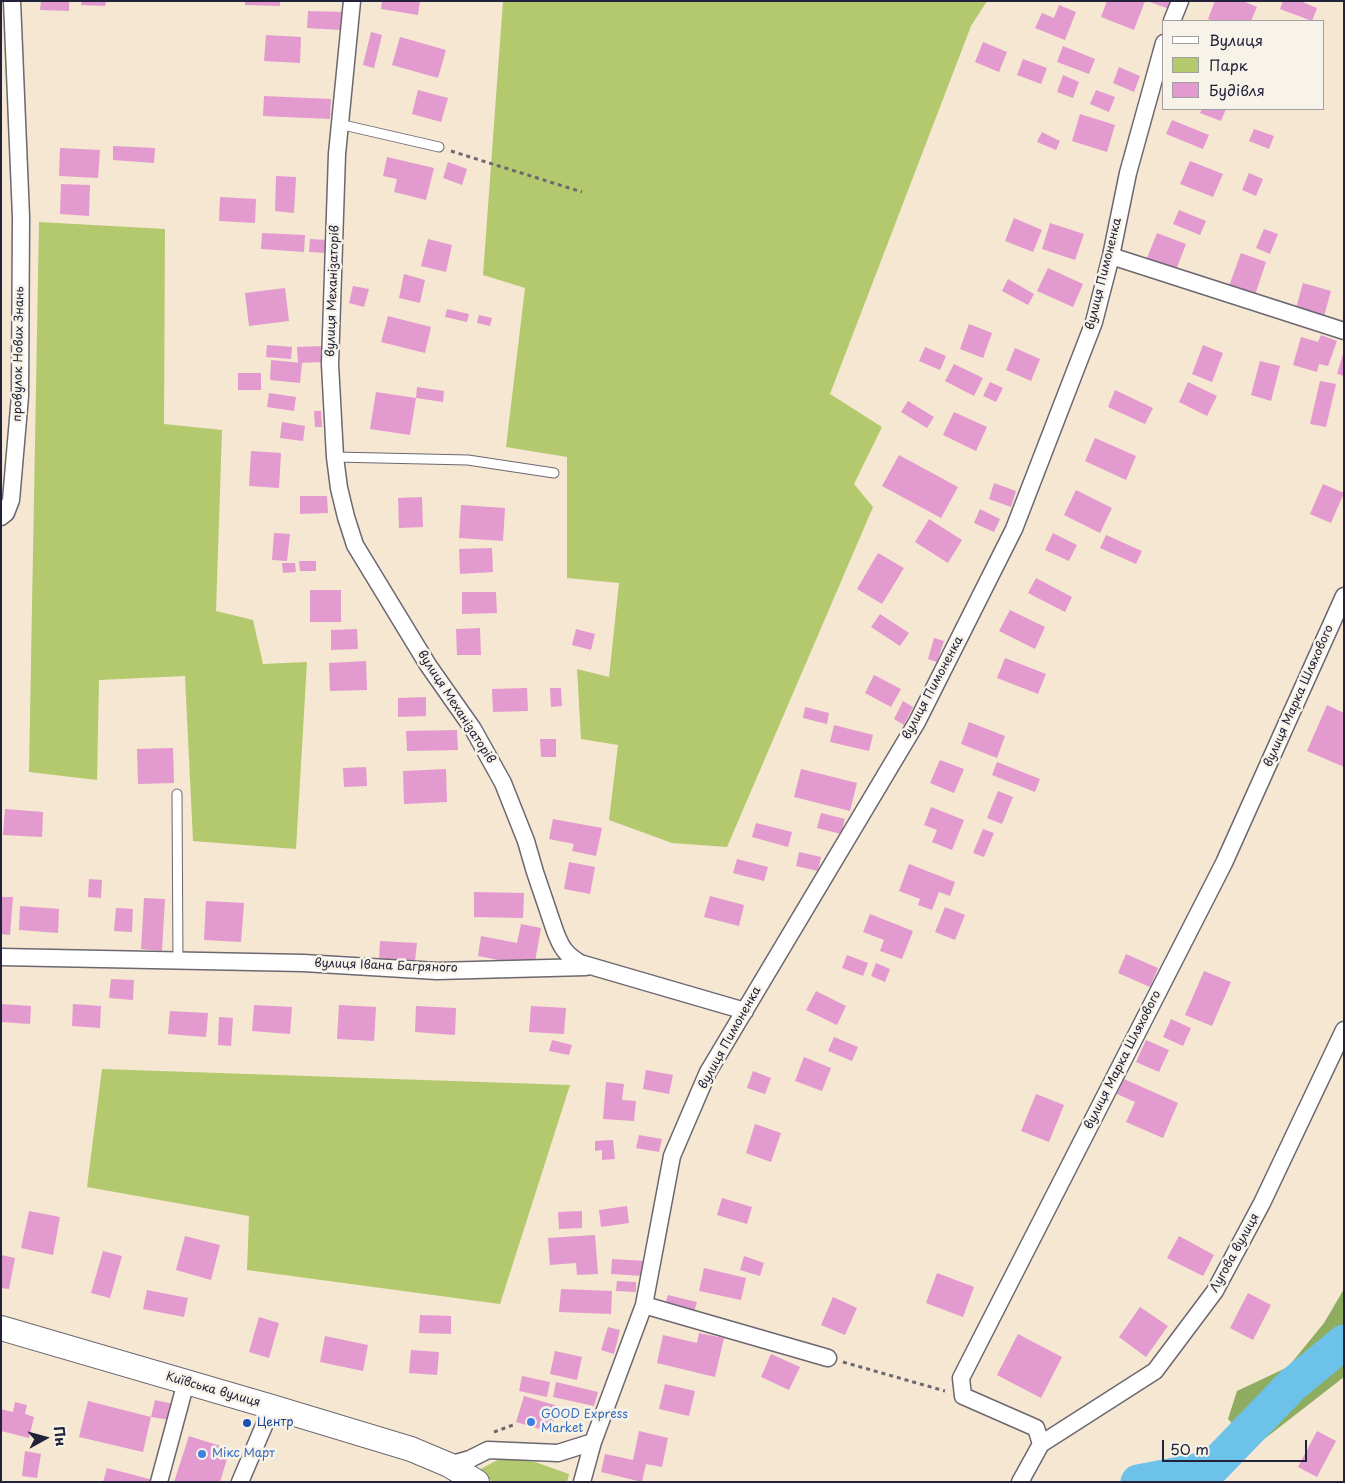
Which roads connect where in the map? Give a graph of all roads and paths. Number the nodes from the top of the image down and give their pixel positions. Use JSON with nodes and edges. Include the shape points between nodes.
{"nodes":[{"id":1,"x":352,"y":1,"type":"edge"},
{"id":2,"x":1180,"y":1,"type":"edge"},
{"id":3,"x":8,"y":8,"type":"edge"},
{"id":4,"x":1172,"y":20,"type":"edge"},
{"id":5,"x":1162,"y":50,"type":"edge"},
{"id":6,"x":339,"y":124,"type":"junction"},
{"id":7,"x":439,"y":147,"type":"joint"},
{"id":8,"x":582,"y":192,"type":"dead end"},
{"id":9,"x":1111,"y":256,"type":"junction"},
{"id":10,"x":1344,"y":331,"type":"edge"},
{"id":11,"x":335,"y":457,"type":"junction"},
{"id":12,"x":554,"y":473,"type":"dead end"},
{"id":13,"x":1,"y":517,"type":"edge"},
{"id":14,"x":1344,"y":596,"type":"edge"},
{"id":15,"x":177,"y":794,"type":"dead end"},
{"id":16,"x":554,"y":931,"type":"junction"},
{"id":17,"x":1,"y":957,"type":"edge"},
{"id":18,"x":178,"y":962,"type":"junction"},
{"id":19,"x":594,"y":966,"type":"junction"},
{"id":20,"x":546,"y":967,"type":"junction"},
{"id":21,"x":745,"y":1011,"type":"junction"},
{"id":22,"x":1344,"y":1030,"type":"edge"},
{"id":23,"x":644,"y":1305,"type":"junction"},
{"id":24,"x":1,"y":1328,"type":"edge"},
{"id":25,"x":828,"y":1358,"type":"joint"},
{"id":26,"x":186,"y":1382,"type":"junction"},
{"id":27,"x":963,"y":1396,"type":"junction"},
{"id":28,"x":272,"y":1406,"type":"junction"},
{"id":29,"x":593,"y":1442,"type":"junction"},
{"id":30,"x":1041,"y":1444,"type":"junction"},
{"id":31,"x":449,"y":1465,"type":"junction"},
{"id":32,"x":159,"y":1482,"type":"edge"},
{"id":33,"x":240,"y":1482,"type":"edge"},
{"id":34,"x":477,"y":1482,"type":"edge"},
{"id":35,"x":582,"y":1482,"type":"edge"},
{"id":36,"x":1020,"y":1482,"type":"edge"}],
"edges":[{"from":1,"to":6,"type":"street","name":"вулиця Механізаторів"},
{"from":2,"to":4,"type":"street"},
{"from":3,"to":13,"type":"street","name":"провулок Нових Знань","via":[[21,217],[20,396],[11,500]]},
{"from":5,"to":9,"type":"street","name":"вулиця Пимоненка","via":[[1128,174]]},
{"from":6,"to":7,"type":"lane"},
{"from":6,"to":11,"type":"street","name":"вулиця Механізаторів","via":[[330,364]]},
{"from":7,"to":8,"type":"path"},
{"from":9,"to":10,"type":"street"},
{"from":9,"to":21,"type":"street","name":"вулиця Пимоненка","via":[[1094,322],[1014,529],[917,722]]},
{"from":11,"to":12,"type":"lane","via":[[468,460]]},
{"from":11,"to":16,"type":"street","name":"вулиця Механізаторів","via":[[339,488],[355,545],[422,656],[489,756],[515,811]]},
{"from":14,"to":27,"type":"street","name":"вулиця Марка Шляхового","via":[[1224,863],[961,1378]]},
{"from":15,"to":18,"type":"lane"},
{"from":16,"to":19,"type":"street","name":"вулиця Механізаторів","via":[[569,956]]},
{"from":16,"to":20,"type":"street","via":[[558,956]]},
{"from":17,"to":18,"type":"street","name":"вулиця Івана Багряного"},
{"from":18,"to":20,"type":"street","name":"вулиця Івана Багряного","via":[[303,963],[437,971]]},
{"from":19,"to":20,"type":"street","name":"вулиця Івана Багряного"},
{"from":19,"to":21,"type":"street","name":"вулиця Механізаторів"},
{"from":21,"to":23,"type":"street","name":"вулиця Пимоненка","via":[[708,1072],[672,1156]]},
{"from":22,"to":30,"type":"street","name":"Лугова вулиця","via":[[1262,1203],[1215,1291],[1155,1371]]},
{"from":23,"to":25,"type":"street"},
{"from":23,"to":29,"type":"street","name":"вулиця Пимоненка"},
{"from":24,"to":26,"type":"street","name":"Київська вулиця"},
{"from":25,"to":27,"type":"path"},
{"from":26,"to":28,"type":"street","name":"Київська вулиця"},
{"from":26,"to":32,"type":"street"},
{"from":27,"to":30,"type":"street","via":[[1036,1428]]},
{"from":28,"to":31,"type":"street","name":"Київська вулиця","via":[[411,1449]]},
{"from":28,"to":33,"type":"street"},
{"from":29,"to":31,"type":"street","via":[[558,1452],[488,1450]]},
{"from":29,"to":35,"type":"street","name":"вулиця Пимоненка"},
{"from":30,"to":36,"type":"street"},
{"from":31,"to":34,"type":"street","name":"Київська вулиця"}]}
